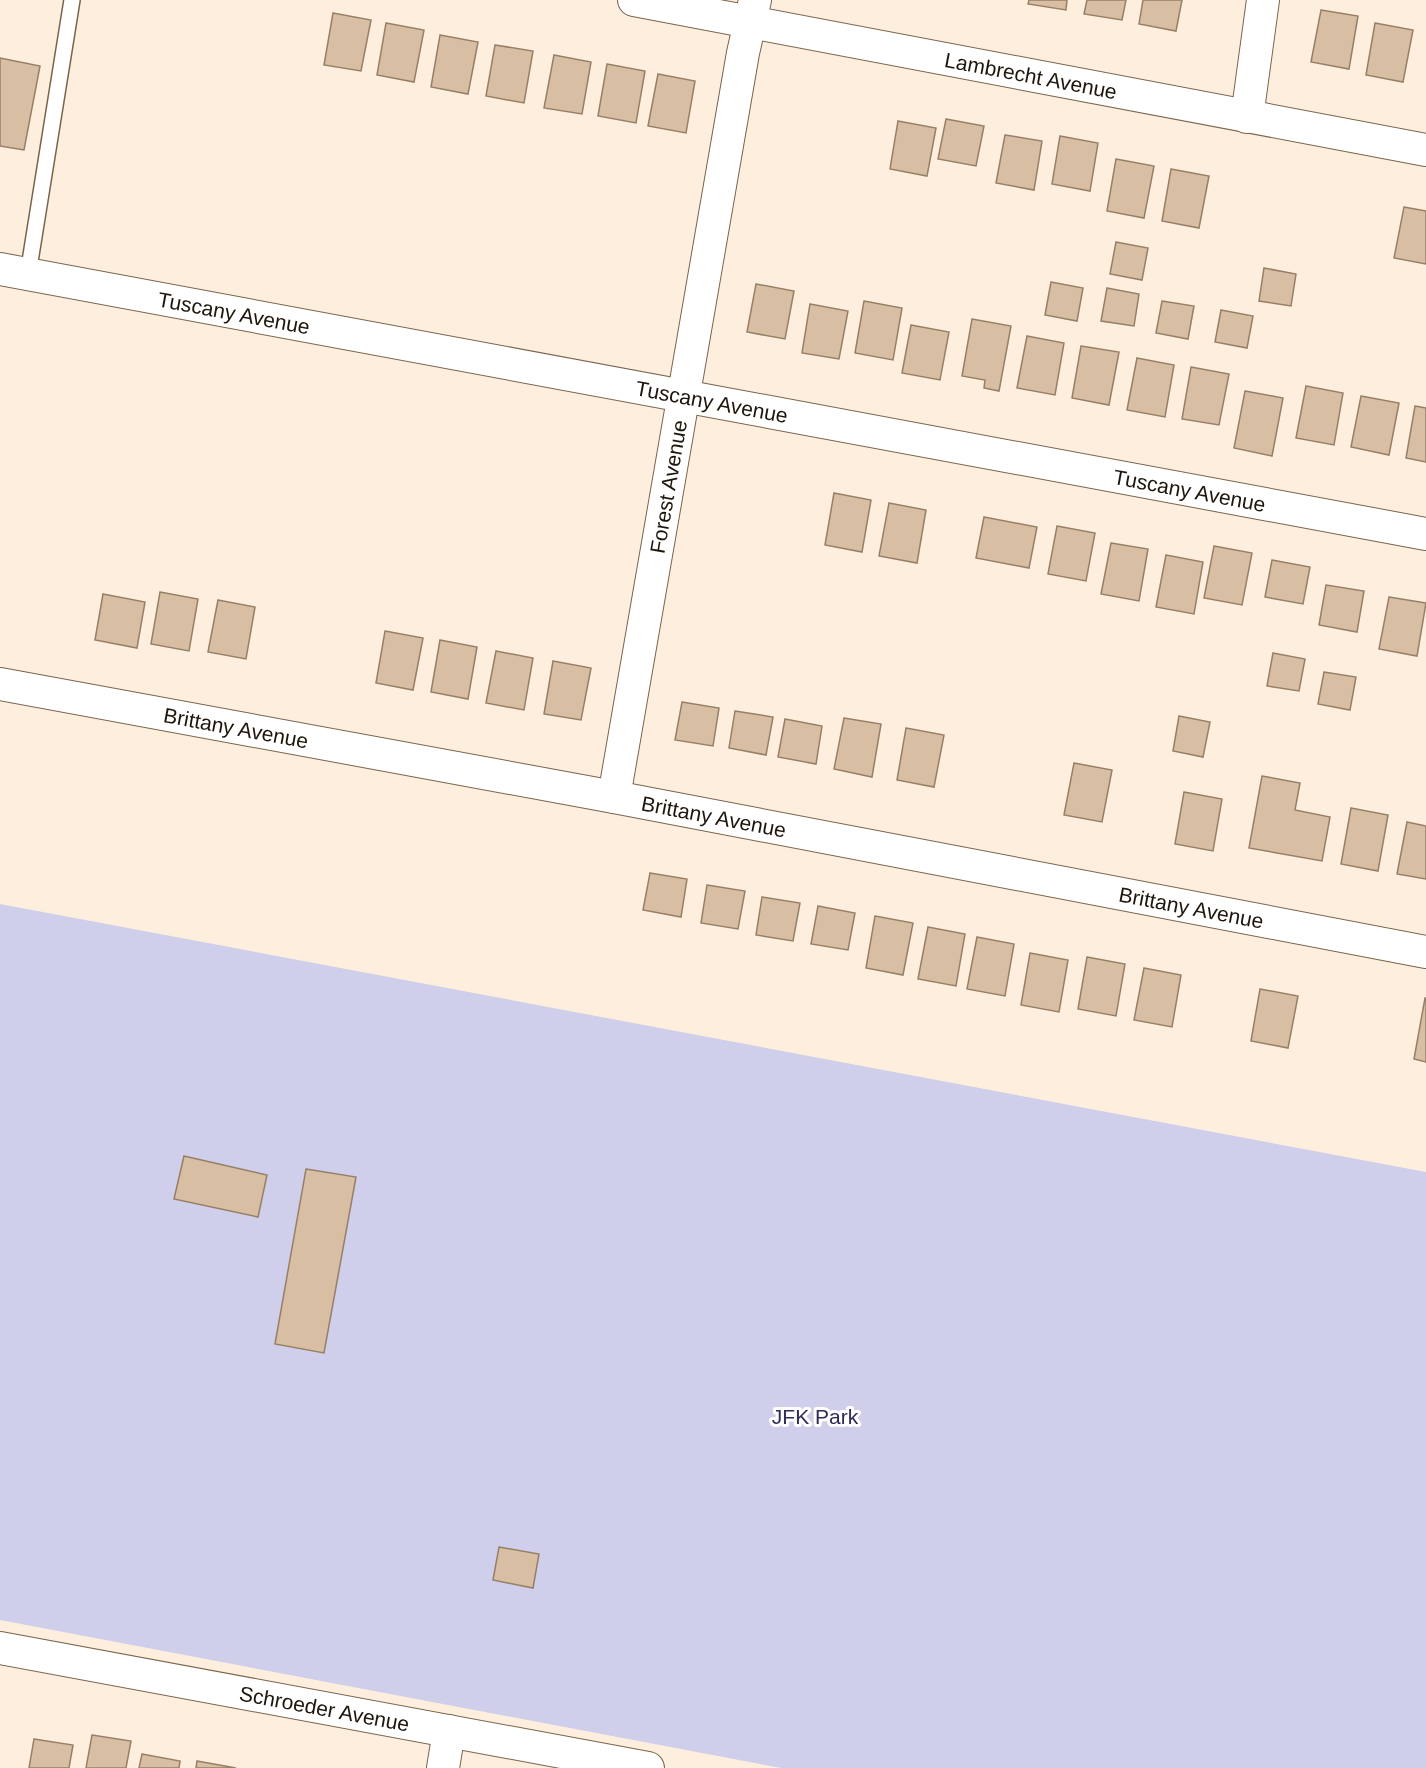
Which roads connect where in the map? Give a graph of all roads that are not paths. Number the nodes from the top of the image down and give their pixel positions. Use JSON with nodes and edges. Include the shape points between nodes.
{"nodes":[{"id":1,"x":72,"y":0,"type":"edge"},
{"id":2,"x":634,"y":0,"type":"edge"},
{"id":3,"x":1263,"y":0,"type":"edge"},
{"id":4,"x":752,"y":11,"type":"edge"},
{"id":5,"x":1247,"y":117,"type":"junction"},
{"id":6,"x":1426,"y":150,"type":"edge"},
{"id":7,"x":14,"y":271,"type":"edge"},
{"id":8,"x":684,"y":394,"type":"junction"},
{"id":9,"x":1426,"y":534,"type":"edge"},
{"id":10,"x":0,"y":684,"type":"edge"},
{"id":11,"x":614,"y":796,"type":"junction"},
{"id":12,"x":1426,"y":952,"type":"edge"},
{"id":13,"x":0,"y":1648,"type":"edge"},
{"id":14,"x":449,"y":1731,"type":"junction"},
{"id":15,"x":443,"y":1768,"type":"edge"},
{"id":16,"x":648,"y":1768,"type":"edge"}],
"edges":[{"from":1,"to":7,"type":"lane"},
{"from":2,"to":4,"type":"street","name":"Lambrecht Avenue"},
{"from":3,"to":5,"type":"street"},
{"from":4,"to":5,"type":"street","name":"Lambrecht Avenue"},
{"from":4,"to":8,"type":"street","name":"Forest Avenue"},
{"from":5,"to":6,"type":"street","name":"Lambrecht Avenue"},
{"from":7,"to":8,"type":"street","name":"Tuscany Avenue"},
{"from":8,"to":9,"type":"street","name":"Tuscany Avenue"},
{"from":8,"to":11,"type":"street","name":"Forest Avenue"},
{"from":10,"to":11,"type":"street","name":"Brittany Avenue"},
{"from":11,"to":12,"type":"street","name":"Brittany Avenue"},
{"from":13,"to":14,"type":"street","name":"Schroeder Avenue"},
{"from":14,"to":15,"type":"street"},
{"from":14,"to":16,"type":"street","name":"Schroeder Avenue"}]}
